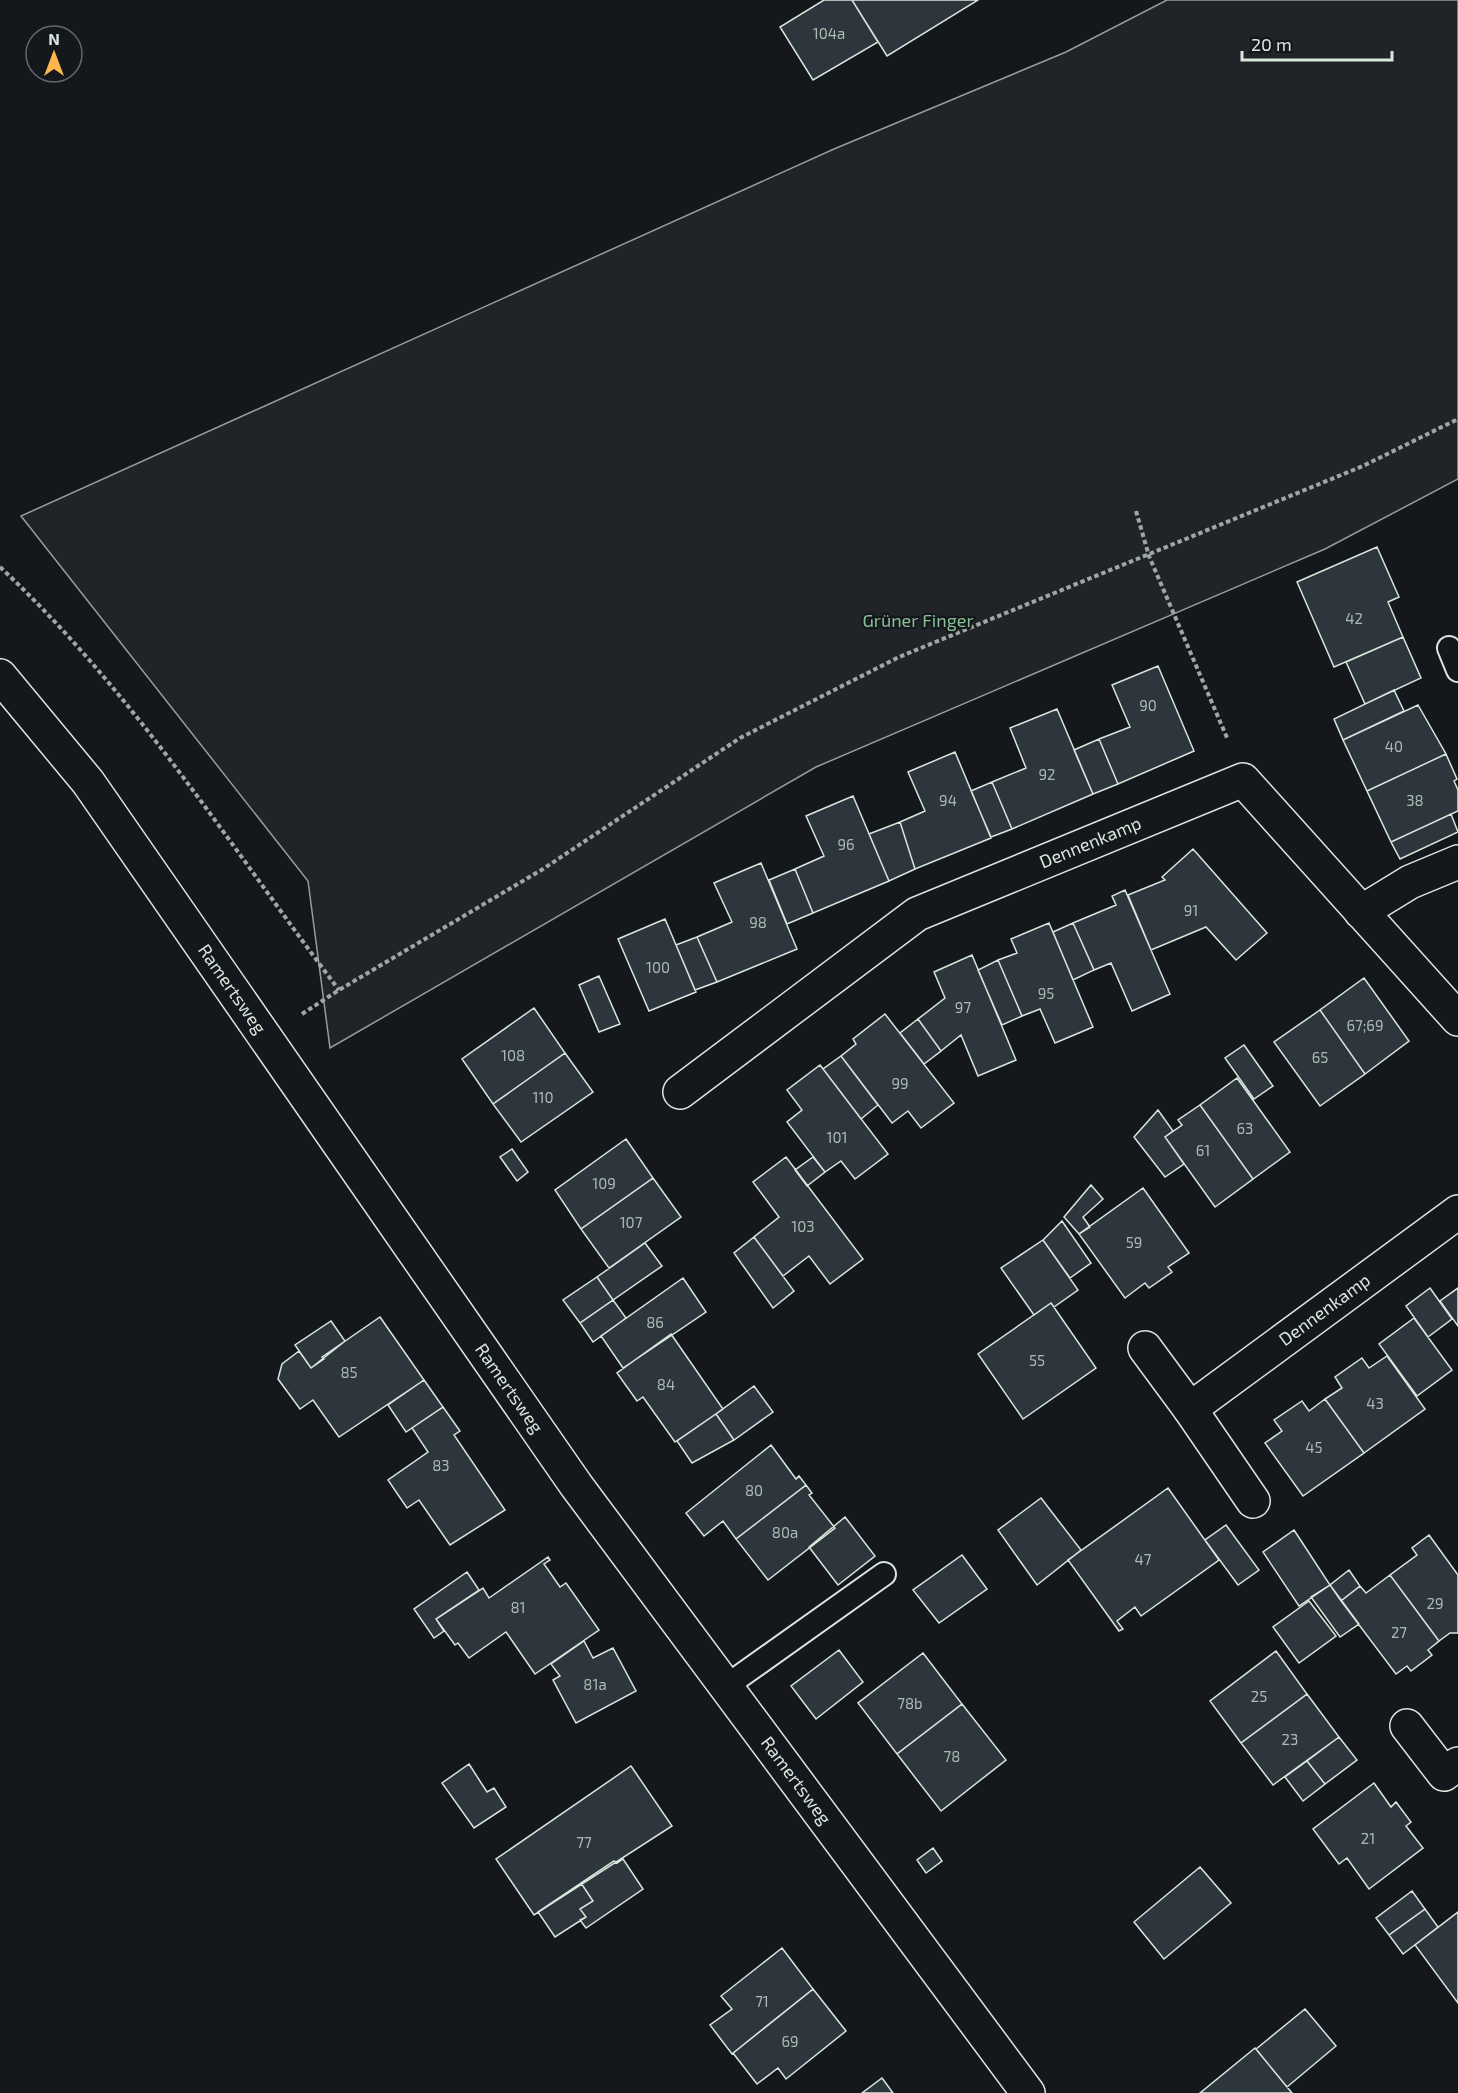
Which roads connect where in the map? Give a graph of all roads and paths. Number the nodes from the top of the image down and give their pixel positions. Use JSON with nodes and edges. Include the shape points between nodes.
{"nodes":[{"id":1,"x":1458,"y":420,"type":"edge"},
{"id":2,"x":1136,"y":512,"type":"dead end"},
{"id":3,"x":1149,"y":556,"type":"junction"},
{"id":4,"x":0,"y":567,"type":"edge"},
{"id":5,"x":1449,"y":648,"type":"dead end"},
{"id":6,"x":1458,"y":670,"type":"edge"},
{"id":7,"x":0,"y":675,"type":"edge"},
{"id":8,"x":1243,"y":780,"type":"junction"},
{"id":9,"x":1458,"y":862,"type":"edge"},
{"id":10,"x":1362,"y":912,"type":"junction"},
{"id":11,"x":339,"y":990,"type":"junction"},
{"id":12,"x":1458,"y":1019,"type":"edge"},
{"id":13,"x":265,"y":1037,"type":"junction"},
{"id":14,"x":680,"y":1092,"type":"dead end"},
{"id":15,"x":1458,"y":1212,"type":"edge"},
{"id":16,"x":1145,"y":1348,"type":"dead end"},
{"id":17,"x":1190,"y":1409,"type":"junction"},
{"id":18,"x":1253,"y":1501,"type":"dead end"},
{"id":19,"x":884,"y":1574,"type":"dead end"},
{"id":20,"x":725,"y":1687,"type":"junction"},
{"id":21,"x":1407,"y":1726,"type":"dead end"},
{"id":22,"x":1454,"y":1777,"type":"edge"},
{"id":23,"x":1028,"y":2093,"type":"edge"}],
"edges":[{"from":1,"to":3,"type":"path","via":[[1363,466]]},
{"from":2,"to":3,"type":"path"},
{"from":3,"to":8,"type":"path"},
{"from":3,"to":11,"type":"path","via":[[898,657],[740,738],[543,870]]},
{"from":4,"to":11,"type":"path","via":[[41,606],[149,732]]},
{"from":5,"to":6,"type":"lane"},
{"from":7,"to":13,"type":"street","name":"Ramertsweg","via":[[88,782]]},
{"from":8,"to":10,"type":"street"},
{"from":8,"to":14,"type":"street","name":"Dennenkamp","via":[[917,914]]},
{"from":9,"to":10,"type":"street","via":[[1410,882]]},
{"from":10,"to":12,"type":"street"},
{"from":11,"to":13,"type":"path"},
{"from":13,"to":20,"type":"street","name":"Ramertsweg","via":[[576,1485]]},
{"from":15,"to":17,"type":"street","name":"Dennenkamp"},
{"from":16,"to":17,"type":"street"},
{"from":17,"to":18,"type":"street"},
{"from":19,"to":20,"type":"lane"},
{"from":20,"to":23,"type":"street","name":"Ramertsweg"},
{"from":21,"to":22,"type":"street"}]}
